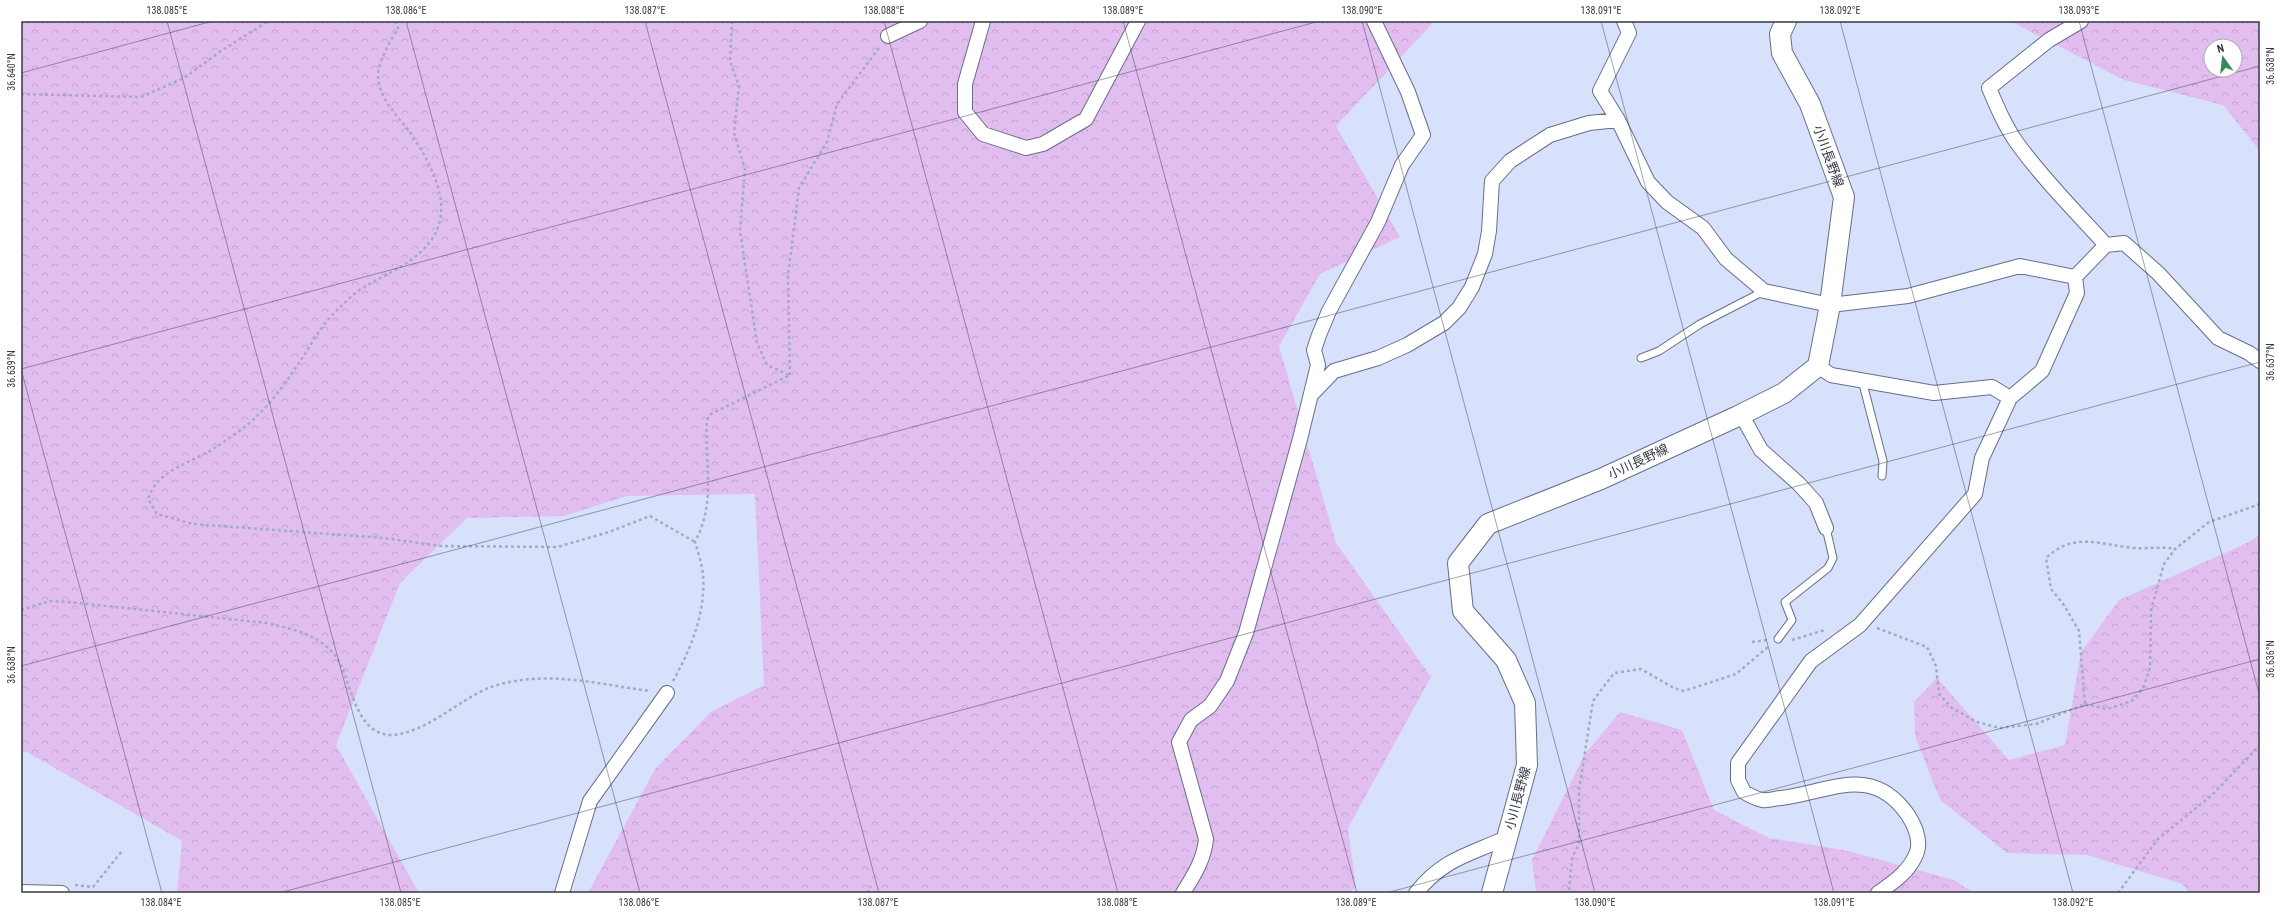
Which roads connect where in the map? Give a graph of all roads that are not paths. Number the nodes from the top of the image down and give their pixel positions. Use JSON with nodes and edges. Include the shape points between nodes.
{"nodes":[{"id":1,"x":920,"y":21,"type":"edge"},
{"id":2,"x":983,"y":21,"type":"edge"},
{"id":3,"x":1138,"y":21,"type":"edge"},
{"id":4,"x":1374,"y":21,"type":"edge"},
{"id":5,"x":1624,"y":21,"type":"edge"},
{"id":6,"x":1786,"y":21,"type":"edge"},
{"id":7,"x":2081,"y":21,"type":"edge"},
{"id":8,"x":888,"y":36,"type":"road end"},
{"id":9,"x":1618,"y":120,"type":"junction"},
{"id":10,"x":2106,"y":245,"type":"junction"},
{"id":11,"x":2075,"y":277,"type":"junction"},
{"id":12,"x":1764,"y":291,"type":"junction"},
{"id":13,"x":1830,"y":305,"type":"junction"},
{"id":14,"x":1641,"y":358,"type":"dead end"},
{"id":15,"x":2260,"y":361,"type":"edge"},
{"id":16,"x":1818,"y":366,"type":"junction"},
{"id":17,"x":1862,"y":380,"type":"junction"},
{"id":18,"x":1312,"y":394,"type":"junction"},
{"id":19,"x":2010,"y":398,"type":"junction"},
{"id":20,"x":1741,"y":414,"type":"junction"},
{"id":21,"x":1882,"y":476,"type":"dead end"},
{"id":22,"x":1826,"y":528,"type":"joint"},
{"id":23,"x":1778,"y":639,"type":"road end"},
{"id":24,"x":666,"y":693,"type":"road end"},
{"id":25,"x":1506,"y":838,"type":"junction"},
{"id":26,"x":21,"y":892,"type":"edge"},
{"id":27,"x":62,"y":893,"type":"edge"},
{"id":28,"x":562,"y":893,"type":"edge"},
{"id":29,"x":1184,"y":893,"type":"edge"},
{"id":30,"x":1416,"y":893,"type":"edge"},
{"id":31,"x":1492,"y":893,"type":"edge"},
{"id":32,"x":1878,"y":893,"type":"edge"}],
"edges":[{"from":1,"to":8,"type":"street"},
{"from":2,"to":3,"type":"street","via":[[965,84],[965,112],[983,134],[1026,148],[1043,144],[1086,119]]},
{"from":4,"to":18,"type":"street","via":[[1408,92],[1423,135],[1402,165],[1378,222],[1329,311],[1314,350],[1318,365]]},
{"from":5,"to":9,"type":"street","via":[[1629,33],[1600,91]]},
{"from":6,"to":13,"type":"main road","name":"小川長野線","via":[[1780,34],[1782,53],[1810,104],[1844,197]]},
{"from":7,"to":10,"type":"street","via":[[2049,40],[1989,88],[2002,119],[2017,143],[2050,184]]},
{"from":9,"to":12,"type":"street","via":[[1648,182],[1667,202],[1703,228],[1726,259]]},
{"from":9,"to":18,"type":"street","via":[[1589,123],[1550,135],[1510,161],[1492,181],[1490,231],[1485,254],[1472,287],[1459,308],[1444,323],[1407,346],[1334,371]]},
{"from":10,"to":11,"type":"street"},
{"from":10,"to":15,"type":"street","via":[[2124,243],[2158,273],[2218,338]]},
{"from":11,"to":13,"type":"street","via":[[2020,266],[1908,296]]},
{"from":11,"to":19,"type":"street","via":[[2077,293],[2042,371]]},
{"from":12,"to":13,"type":"street"},
{"from":12,"to":14,"type":"lane","via":[[1700,324],[1659,351]]},
{"from":13,"to":16,"type":"main road","name":"小川長野線"},
{"from":16,"to":17,"type":"street","via":[[1831,375]]},
{"from":16,"to":20,"type":"main road","name":"小川長野線","via":[[1784,393]]},
{"from":17,"to":19,"type":"street","via":[[1934,393],[1992,387]]},
{"from":17,"to":21,"type":"lane","via":[[1883,461]]},
{"from":18,"to":29,"type":"street","via":[[1243,640],[1219,695],[1210,706],[1191,720],[1178,742],[1206,839],[1205,851],[1199,866]]},
{"from":19,"to":32,"type":"street","via":[[1982,458],[1975,494],[1863,621],[1811,661],[1738,763],[1738,780],[1744,792],[1764,800],[1852,783],[1870,786],[1890,795],[1914,824],[1919,842],[1911,864]]},
{"from":20,"to":22,"type":"street","via":[[1761,450],[1816,503]]},
{"from":20,"to":25,"type":"main road","name":"小川長野線","via":[[1601,479],[1488,524],[1458,563],[1463,611],[1506,660],[1525,703],[1527,765]]},
{"from":22,"to":23,"type":"lane","via":[[1833,558],[1828,568],[1785,602],[1792,620]]},
{"from":24,"to":28,"type":"street","via":[[590,802]]},
{"from":25,"to":30,"type":"street","via":[[1441,867]]},
{"from":25,"to":31,"type":"main road","name":"小川長野線"},
{"from":26,"to":27,"type":"street"}]}
